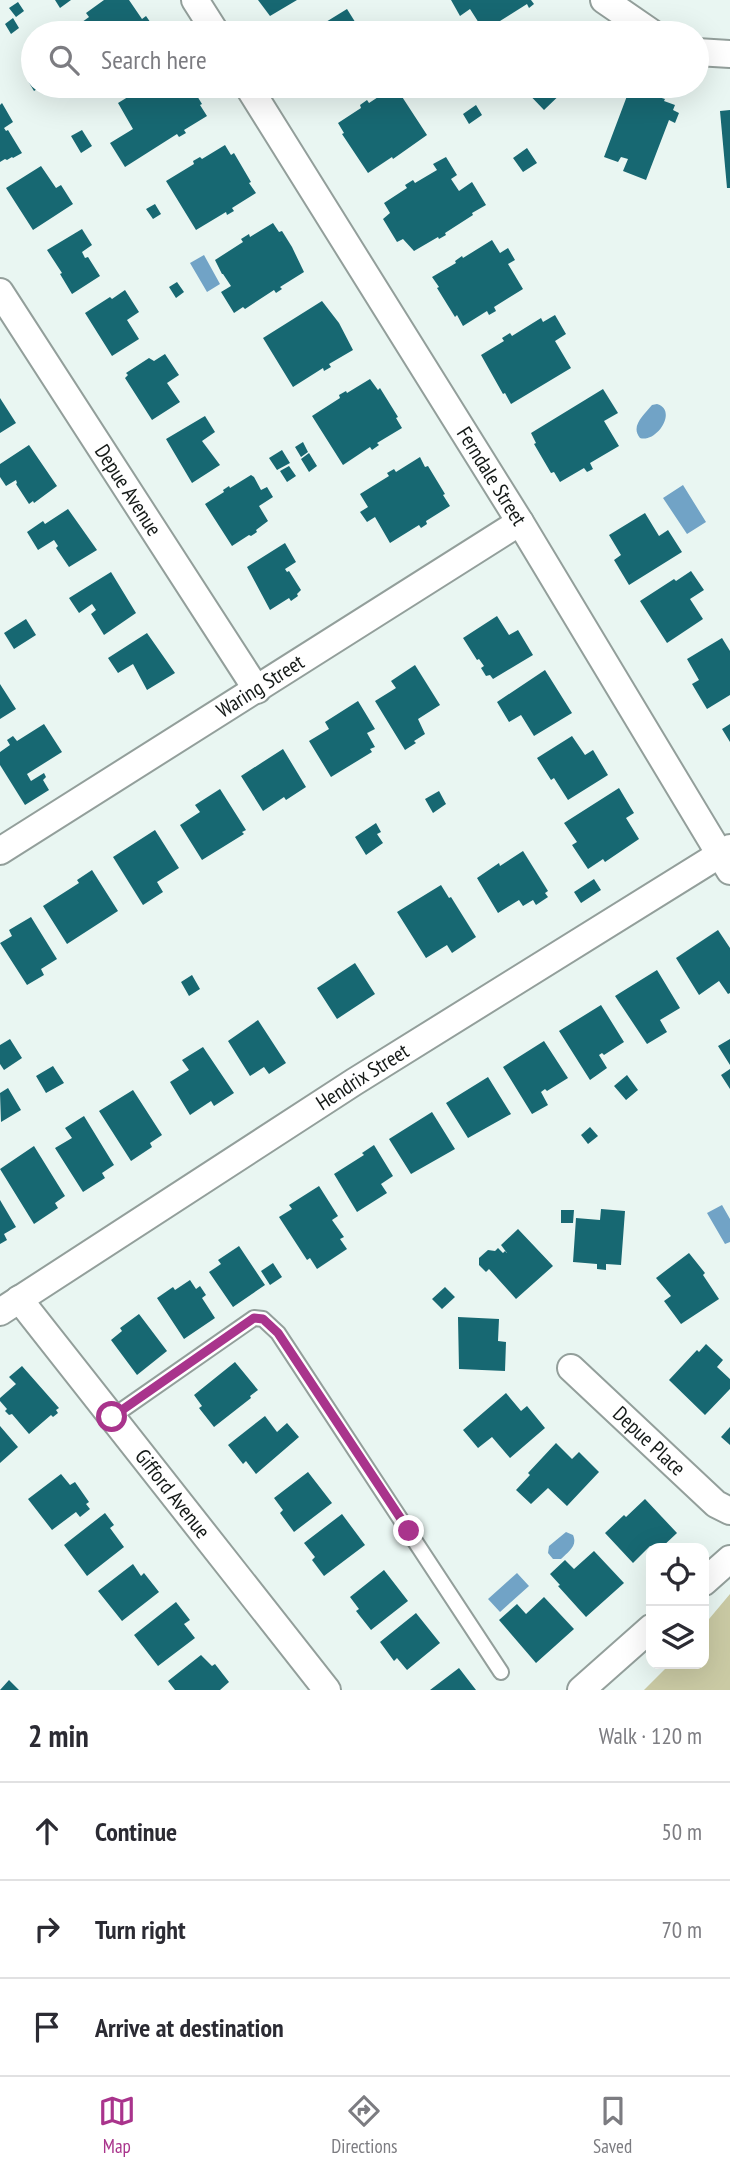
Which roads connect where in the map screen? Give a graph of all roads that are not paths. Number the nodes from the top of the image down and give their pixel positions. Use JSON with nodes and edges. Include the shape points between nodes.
{"nodes":[{"id":1,"x":195,"y":0,"type":"edge"},
{"id":2,"x":604,"y":0,"type":"edge"},
{"id":3,"x":208,"y":21,"type":"edge"},
{"id":4,"x":635,"y":21,"type":"edge"},
{"id":5,"x":709,"y":53,"type":"edge"},
{"id":6,"x":730,"y":54,"type":"edge"},
{"id":7,"x":255,"y":98,"type":"edge"},
{"id":8,"x":0,"y":292,"type":"edge"},
{"id":9,"x":520,"y":522,"type":"junction"},
{"id":10,"x":257,"y":690,"type":"junction"},
{"id":11,"x":0,"y":851,"type":"edge"},
{"id":12,"x":727,"y":858,"type":"edge"},
{"id":13,"x":10,"y":1306,"type":"edge"},
{"id":14,"x":571,"y":1368,"type":"dead end"},
{"id":15,"x":112,"y":1417,"type":"junction"},
{"id":16,"x":730,"y":1511,"type":"edge"},
{"id":17,"x":730,"y":1559,"type":"edge"},
{"id":18,"x":709,"y":1578,"type":"edge"},
{"id":19,"x":646,"y":1632,"type":"edge"},
{"id":20,"x":501,"y":1672,"type":"dead end"},
{"id":21,"x":327,"y":1690,"type":"edge"},
{"id":22,"x":581,"y":1690,"type":"edge"}],
"edges":[{"from":1,"to":3,"type":"street"},
{"from":2,"to":4,"type":"street"},
{"from":5,"to":6,"type":"street"},
{"from":7,"to":9,"type":"street","name":"Ferndale Street"},
{"from":8,"to":10,"type":"street","name":"Depue Avenue"},
{"from":9,"to":10,"type":"street","name":"Waring Street"},
{"from":9,"to":12,"type":"street","name":"Ferndale Street"},
{"from":10,"to":11,"type":"street","name":"Waring Street"},
{"from":12,"to":13,"type":"street","name":"Hendrix Street","via":[[354,1082]]},
{"from":13,"to":15,"type":"street","name":"Gifford Avenue"},
{"from":14,"to":16,"type":"street","name":"Depue Place","via":[[716,1504]]},
{"from":15,"to":20,"type":"lane","via":[[254,1318],[263,1319],[278,1333]]},
{"from":15,"to":21,"type":"street","name":"Gifford Avenue"},
{"from":17,"to":18,"type":"street"},
{"from":19,"to":22,"type":"street"}]}
